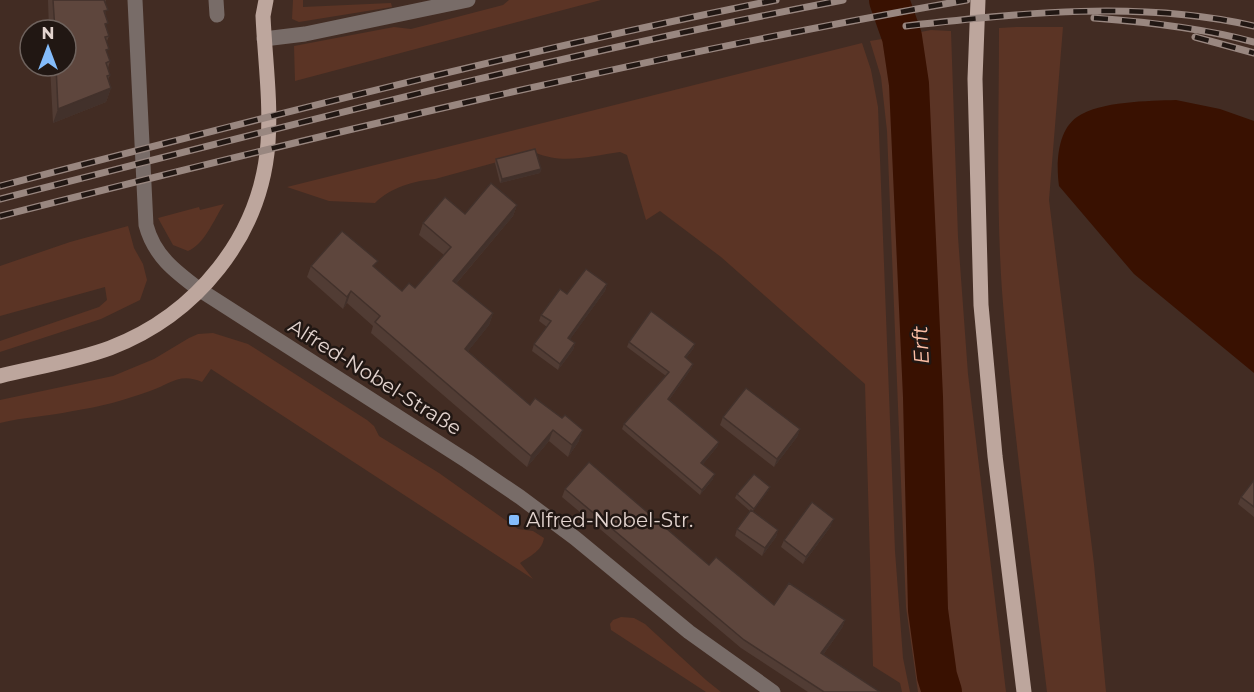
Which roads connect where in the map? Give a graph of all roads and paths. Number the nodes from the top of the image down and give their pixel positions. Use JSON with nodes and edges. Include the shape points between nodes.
{"nodes":[{"id":1,"x":135,"y":0,"type":"edge"},
{"id":2,"x":266,"y":0,"type":"edge"},
{"id":3,"x":468,"y":0,"type":"edge"},
{"id":4,"x":978,"y":0,"type":"edge"},
{"id":5,"x":264,"y":39,"type":"junction"},
{"id":6,"x":200,"y":290,"type":"junction"},
{"id":7,"x":0,"y":376,"type":"edge"},
{"id":8,"x":773,"y":692,"type":"edge"},
{"id":9,"x":1024,"y":692,"type":"edge"}],
"edges":[{"from":1,"to":6,"type":"street","name":"Alfred-Nobel-Straße","via":[[146,225],[162,258]]},
{"from":2,"to":5,"type":"main road"},
{"from":3,"to":5,"type":"street"},
{"from":4,"to":9,"type":"main road","via":[[975,79],[981,304]]},
{"from":5,"to":6,"type":"main road","via":[[269,118],[262,175],[254,203],[227,260]]},
{"from":6,"to":7,"type":"main road","via":[[162,322],[110,348]]},
{"from":6,"to":8,"type":"street","name":"Alfred-Nobel-Straße","via":[[520,497],[689,632]]}]}
